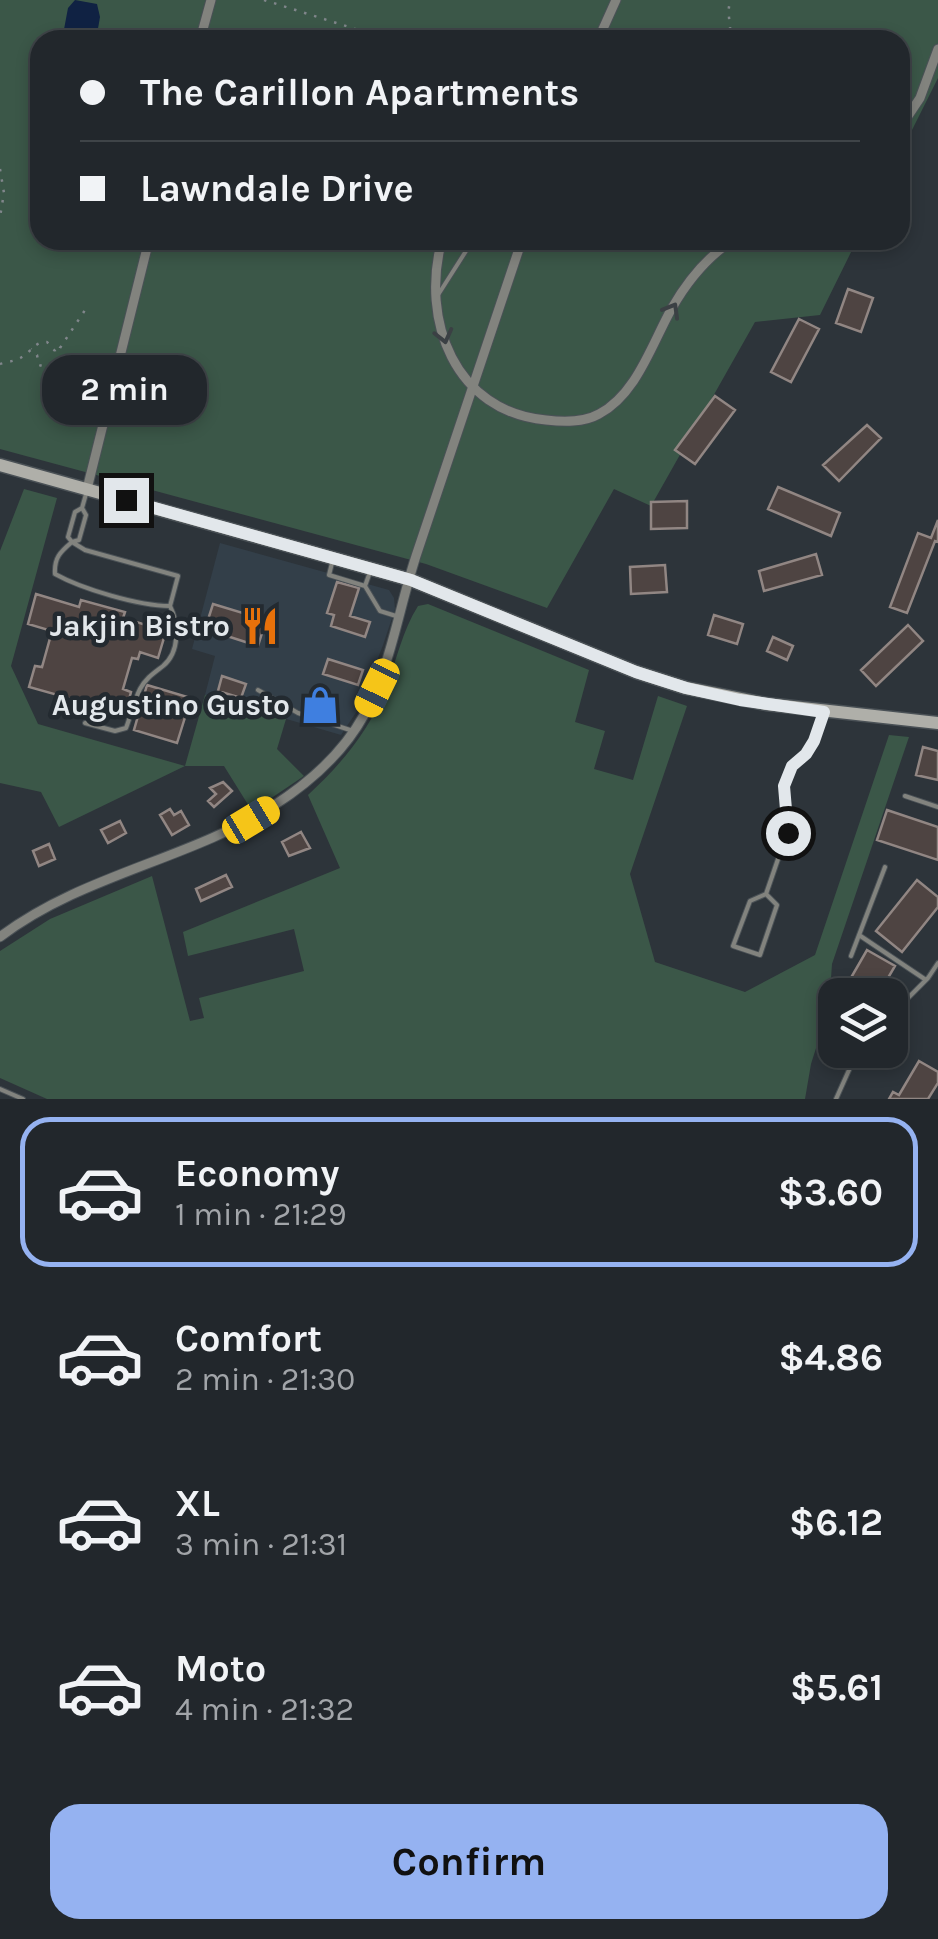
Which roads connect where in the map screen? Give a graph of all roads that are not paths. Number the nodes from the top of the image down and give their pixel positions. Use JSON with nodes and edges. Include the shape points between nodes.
{"nodes":[{"id":1,"x":211,"y":0,"type":"edge"},
{"id":2,"x":616,"y":0,"type":"edge"},
{"id":3,"x":203,"y":30,"type":"edge"},
{"id":4,"x":602,"y":30,"type":"edge"},
{"id":5,"x":938,"y":49,"type":"edge"},
{"id":6,"x":910,"y":113,"type":"edge"},
{"id":7,"x":147,"y":250,"type":"edge"},
{"id":8,"x":441,"y":250,"type":"edge"},
{"id":9,"x":467,"y":250,"type":"edge"},
{"id":10,"x":519,"y":250,"type":"edge"},
{"id":11,"x":721,"y":250,"type":"edge"},
{"id":12,"x":436,"y":297,"type":"junction"},
{"id":13,"x":474,"y":388,"type":"junction"},
{"id":14,"x":0,"y":465,"type":"edge"},
{"id":15,"x":87,"y":489,"type":"junction"},
{"id":16,"x":82,"y":508,"type":"junction"},
{"id":17,"x":72,"y":542,"type":"junction"},
{"id":18,"x":333,"y":557,"type":"junction"},
{"id":19,"x":371,"y":568,"type":"junction"},
{"id":20,"x":411,"y":580,"type":"junction"},
{"id":21,"x":365,"y":586,"type":"junction"},
{"id":22,"x":170,"y":606,"type":"junction"},
{"id":23,"x":400,"y":618,"type":"junction"},
{"id":24,"x":258,"y":690,"type":"dead end"},
{"id":25,"x":824,"y":712,"type":"junction"},
{"id":26,"x":84,"y":723,"type":"dead end"},
{"id":27,"x":938,"y":723,"type":"edge"},
{"id":28,"x":353,"y":731,"type":"junction"},
{"id":29,"x":905,"y":796,"type":"dead end"},
{"id":30,"x":938,"y":807,"type":"edge"},
{"id":31,"x":885,"y":867,"type":"dead end"},
{"id":32,"x":766,"y":894,"type":"junction"},
{"id":33,"x":859,"y":935,"type":"junction"},
{"id":34,"x":0,"y":937,"type":"edge"},
{"id":35,"x":851,"y":956,"type":"dead end"},
{"id":36,"x":938,"y":963,"type":"edge"},
{"id":37,"x":926,"y":980,"type":"junction"},
{"id":38,"x":908,"y":998,"type":"edge"},
{"id":39,"x":850,"y":1068,"type":"edge"},
{"id":40,"x":0,"y":1090,"type":"edge"},
{"id":41,"x":23,"y":1099,"type":"edge"},
{"id":42,"x":836,"y":1099,"type":"edge"}],
"edges":[{"from":1,"to":3,"type":"street"},
{"from":2,"to":4,"type":"street"},
{"from":5,"to":6,"type":"street"},
{"from":7,"to":15,"type":"street"},
{"from":8,"to":12,"type":"street"},
{"from":9,"to":12,"type":"lane"},
{"from":10,"to":13,"type":"street"},
{"from":13,"to":11,"type":"street","one_way":true,"via":[[528,418],[566,421],[598,414],[627,390],[674,304]]},
{"from":12,"to":13,"type":"street","one_way":true,"via":[[447,352]]},
{"from":13,"to":20,"type":"street"},
{"from":14,"to":15,"type":"main road"},
{"from":15,"to":16,"type":"lane"},
{"from":15,"to":18,"type":"main road"},
{"from":16,"to":17,"type":"lane","via":[[75,512]]},
{"from":16,"to":17,"type":"lane","via":[[79,540]]},
{"from":17,"to":22,"type":"lane","via":[[178,576]]},
{"from":17,"to":22,"type":"lane","via":[[54,562],[55,574]]},
{"from":18,"to":19,"type":"main road"},
{"from":18,"to":21,"type":"lane","via":[[329,575]]},
{"from":19,"to":20,"type":"main road"},
{"from":19,"to":21,"type":"lane"},
{"from":20,"to":23,"type":"street"},
{"from":20,"to":25,"type":"main road","via":[[660,680]]},
{"from":21,"to":23,"type":"lane","via":[[380,611]]},
{"from":22,"to":26,"type":"lane","via":[[178,622],[174,648],[140,689],[126,728]]},
{"from":23,"to":28,"type":"street","via":[[377,688]]},
{"from":24,"to":28,"type":"lane","via":[[298,713]]},
{"from":25,"to":27,"type":"main road"},
{"from":25,"to":32,"type":"lane","via":[[784,786],[788,833]]},
{"from":28,"to":34,"type":"street","via":[[304,784],[251,820],[59,901]]},
{"from":29,"to":30,"type":"lane"},
{"from":31,"to":33,"type":"lane"},
{"from":32,"to":32,"type":"lane","via":[[777,905],[760,955],[734,946],[750,901]]},
{"from":33,"to":35,"type":"lane"},
{"from":33,"to":37,"type":"lane"},
{"from":36,"to":37,"type":"lane"},
{"from":37,"to":38,"type":"lane"},
{"from":39,"to":42,"type":"lane"},
{"from":40,"to":41,"type":"lane"}]}
